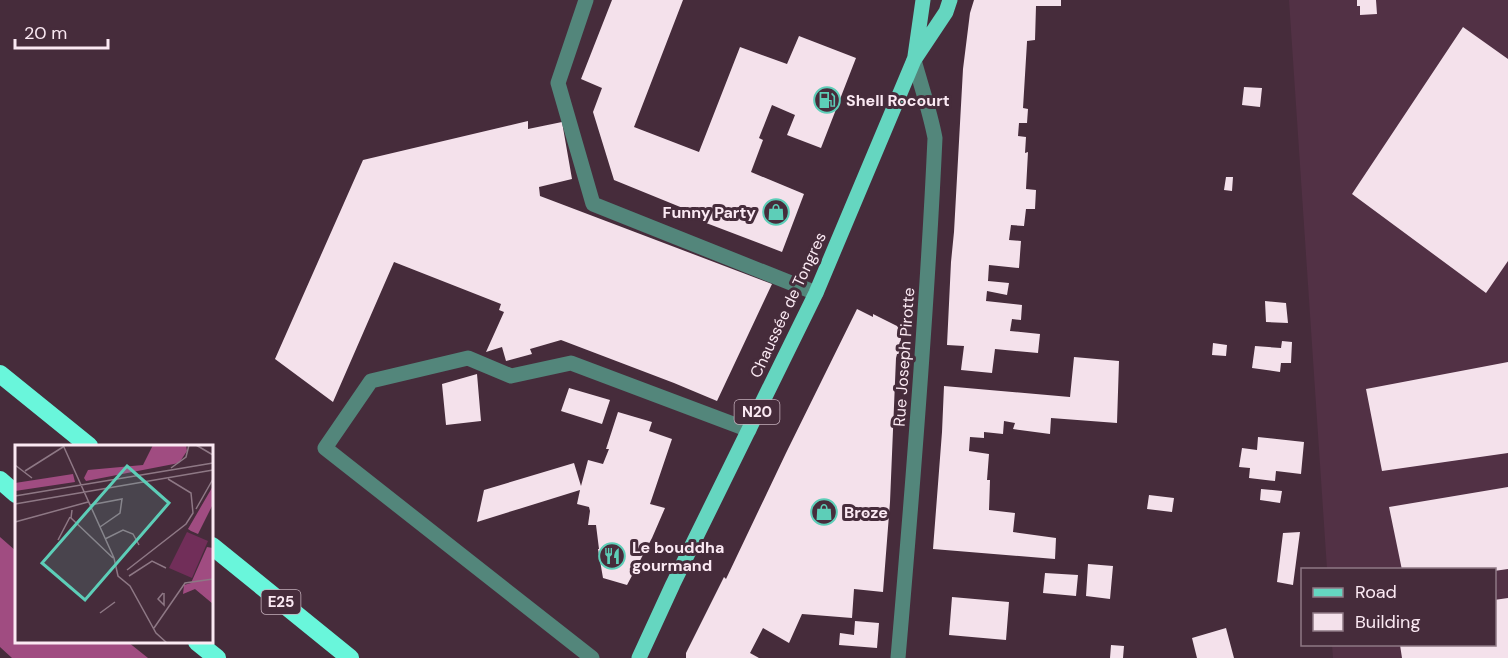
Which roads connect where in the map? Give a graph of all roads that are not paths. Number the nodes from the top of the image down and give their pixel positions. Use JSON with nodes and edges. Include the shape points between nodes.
{"nodes":[{"id":1,"x":586,"y":0,"type":"edge"},
{"id":2,"x":923,"y":0,"type":"edge"},
{"id":3,"x":950,"y":0,"type":"edge"},
{"id":4,"x":914,"y":60,"type":"junction"},
{"id":5,"x":816,"y":293,"type":"junction"},
{"id":6,"x":0,"y":374,"type":"edge"},
{"id":7,"x":749,"y":430,"type":"junction"},
{"id":8,"x":87,"y":445,"type":"edge"},
{"id":9,"x":0,"y":480,"type":"edge"},
{"id":10,"x":15,"y":493,"type":"edge"},
{"id":11,"x":213,"y":547,"type":"edge"},
{"id":12,"x":198,"y":643,"type":"edge"},
{"id":13,"x":217,"y":658,"type":"edge"},
{"id":14,"x":350,"y":658,"type":"edge"},
{"id":15,"x":592,"y":658,"type":"edge"},
{"id":16,"x":639,"y":658,"type":"edge"},
{"id":17,"x":898,"y":658,"type":"edge"}],
"edges":[{"from":1,"to":5,"type":"street","via":[[558,83],[593,204]]},
{"from":2,"to":4,"type":"main road","name":"Chaussée de Tongres","number":"N20"},
{"from":3,"to":4,"type":"main road","name":"Chaussée de Tongres","number":"N20"},
{"from":4,"to":5,"type":"main road","name":"Chaussée de Tongres","number":"N20"},
{"from":4,"to":17,"type":"street","name":"Rue Joseph Pirotte","via":[[935,138],[925,337]]},
{"from":5,"to":7,"type":"main road","name":"Chaussée de Tongres","number":"N20"},
{"from":6,"to":8,"type":"highway"},
{"from":7,"to":15,"type":"street","via":[[571,363],[511,376],[468,358],[371,381],[325,448]]},
{"from":7,"to":16,"type":"main road","name":"Chaussée de Tongres","number":"N20"},
{"from":9,"to":10,"type":"highway"},
{"from":11,"to":14,"type":"highway","number":"E25"},
{"from":12,"to":13,"type":"highway"}]}
